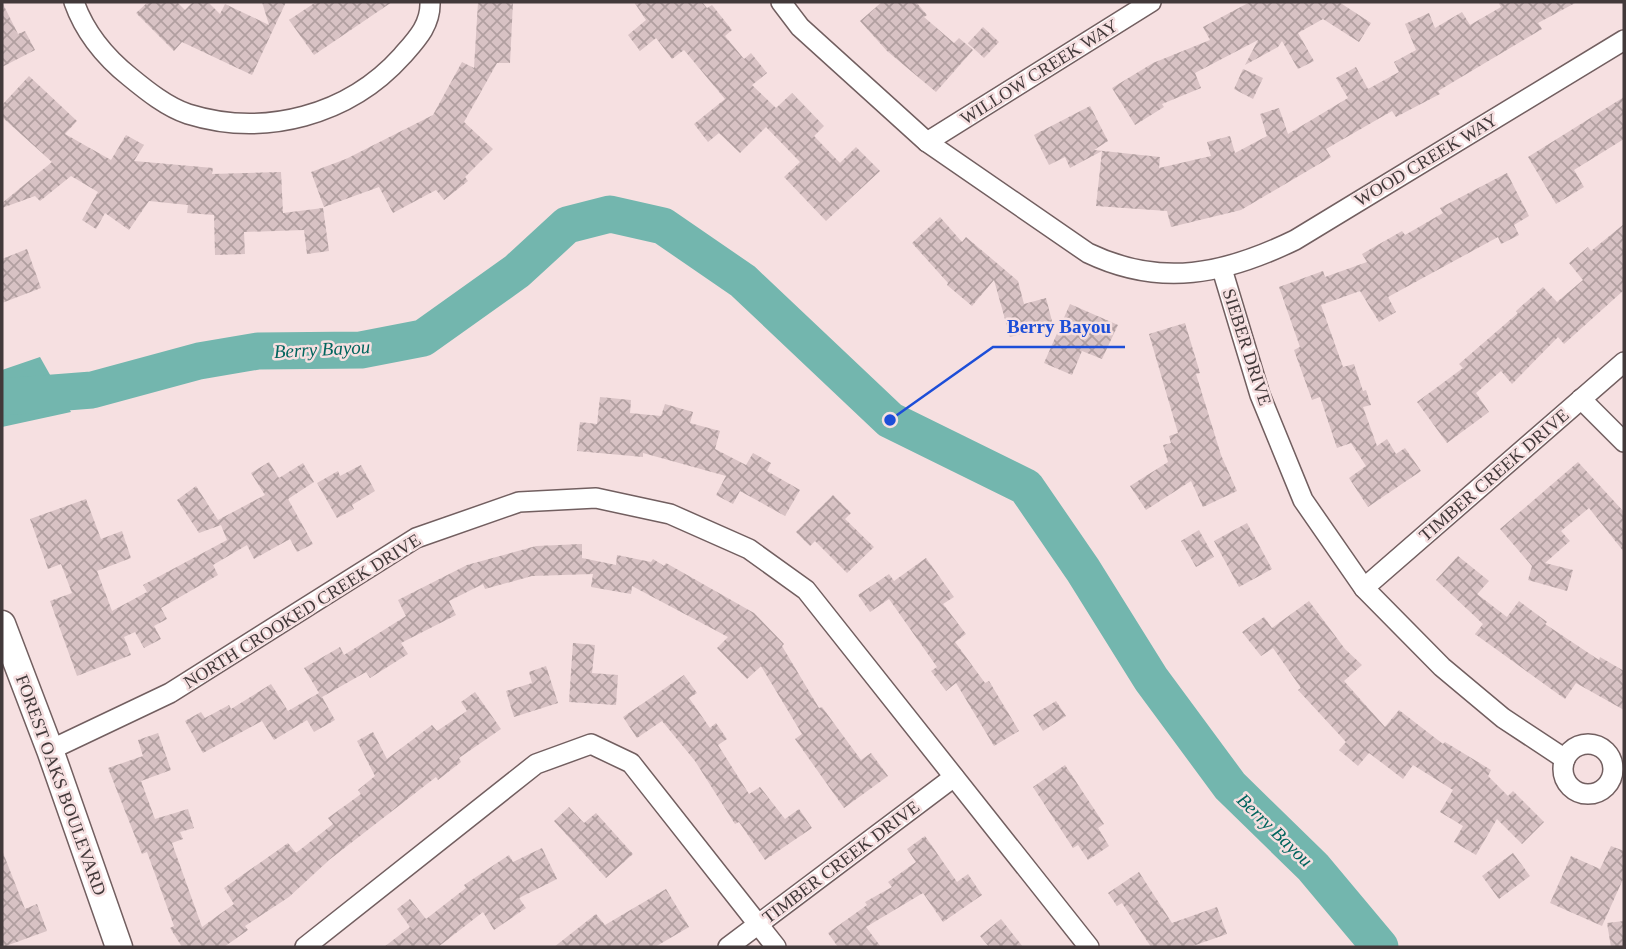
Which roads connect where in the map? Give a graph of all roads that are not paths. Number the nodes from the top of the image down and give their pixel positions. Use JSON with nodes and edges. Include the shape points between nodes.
{"nodes":[{"id":1,"x":74,"y":2,"type":"edge"},
{"id":2,"x":430,"y":2,"type":"edge"},
{"id":3,"x":781,"y":2,"type":"edge"},
{"id":4,"x":1151,"y":2,"type":"edge"},
{"id":5,"x":1624,"y":40,"type":"edge"},
{"id":6,"x":927,"y":142,"type":"junction"},
{"id":7,"x":1222,"y":269,"type":"junction"},
{"id":8,"x":1624,"y":362,"type":"edge"},
{"id":9,"x":1581,"y":399,"type":"junction"},
{"id":10,"x":1624,"y":442,"type":"edge"},
{"id":11,"x":1364,"y":588,"type":"junction"},
{"id":12,"x":2,"y":624,"type":"edge"},
{"id":13,"x":50,"y":750,"type":"junction"},
{"id":14,"x":1565,"y":759,"type":"dead end"},
{"id":15,"x":954,"y":778,"type":"junction"},
{"id":16,"x":758,"y":924,"type":"junction"},
{"id":17,"x":119,"y":947,"type":"edge"},
{"id":18,"x":305,"y":947,"type":"edge"},
{"id":19,"x":728,"y":947,"type":"edge"},
{"id":20,"x":776,"y":947,"type":"edge"},
{"id":21,"x":1089,"y":947,"type":"edge"}],
"edges":[{"from":1,"to":2,"type":"street","via":[[92,38],[114,64],[164,102],[188,114],[239,121],[314,115],[370,88],[422,33]]},
{"from":3,"to":6,"type":"street","name":"SIEBER DRIVE","via":[[800,27]]},
{"from":4,"to":6,"type":"street","name":"WILLOW CREEK WAY"},
{"from":5,"to":7,"type":"street","name":"WOOD CREEK WAY","via":[[1295,240]]},
{"from":6,"to":7,"type":"street","name":"SIEBER DRIVE","via":[[1062,237],[1115,266],[1147,274]]},
{"from":7,"to":11,"type":"street","name":"SIEBER DRIVE","via":[[1260,395],[1303,500]]},
{"from":8,"to":9,"type":"street","name":"TIMBER CREEK DRIVE"},
{"from":9,"to":10,"type":"street"},
{"from":9,"to":11,"type":"street","name":"TIMBER CREEK DRIVE"},
{"from":11,"to":14,"type":"street","name":"SIEBER DRIVE","via":[[1442,667],[1503,718]]},
{"from":12,"to":13,"type":"street","name":"FOREST OAKS BOULEVARD"},
{"from":13,"to":15,"type":"street","name":"NORTH CROOKED CREEK DRIVE","via":[[170,693],[416,538],[519,502],[596,498],[670,514],[749,549],[806,590]]},
{"from":13,"to":17,"type":"street","name":"FOREST OAKS BOULEVARD"},
{"from":15,"to":16,"type":"street","name":"TIMBER CREEK DRIVE"},
{"from":15,"to":21,"type":"street","name":"NORTH CROOKED CREEK DRIVE"},
{"from":16,"to":18,"type":"street","via":[[631,763],[591,744],[536,764]]},
{"from":16,"to":19,"type":"street","name":"TIMBER CREEK DRIVE"},
{"from":16,"to":20,"type":"street"}]}
